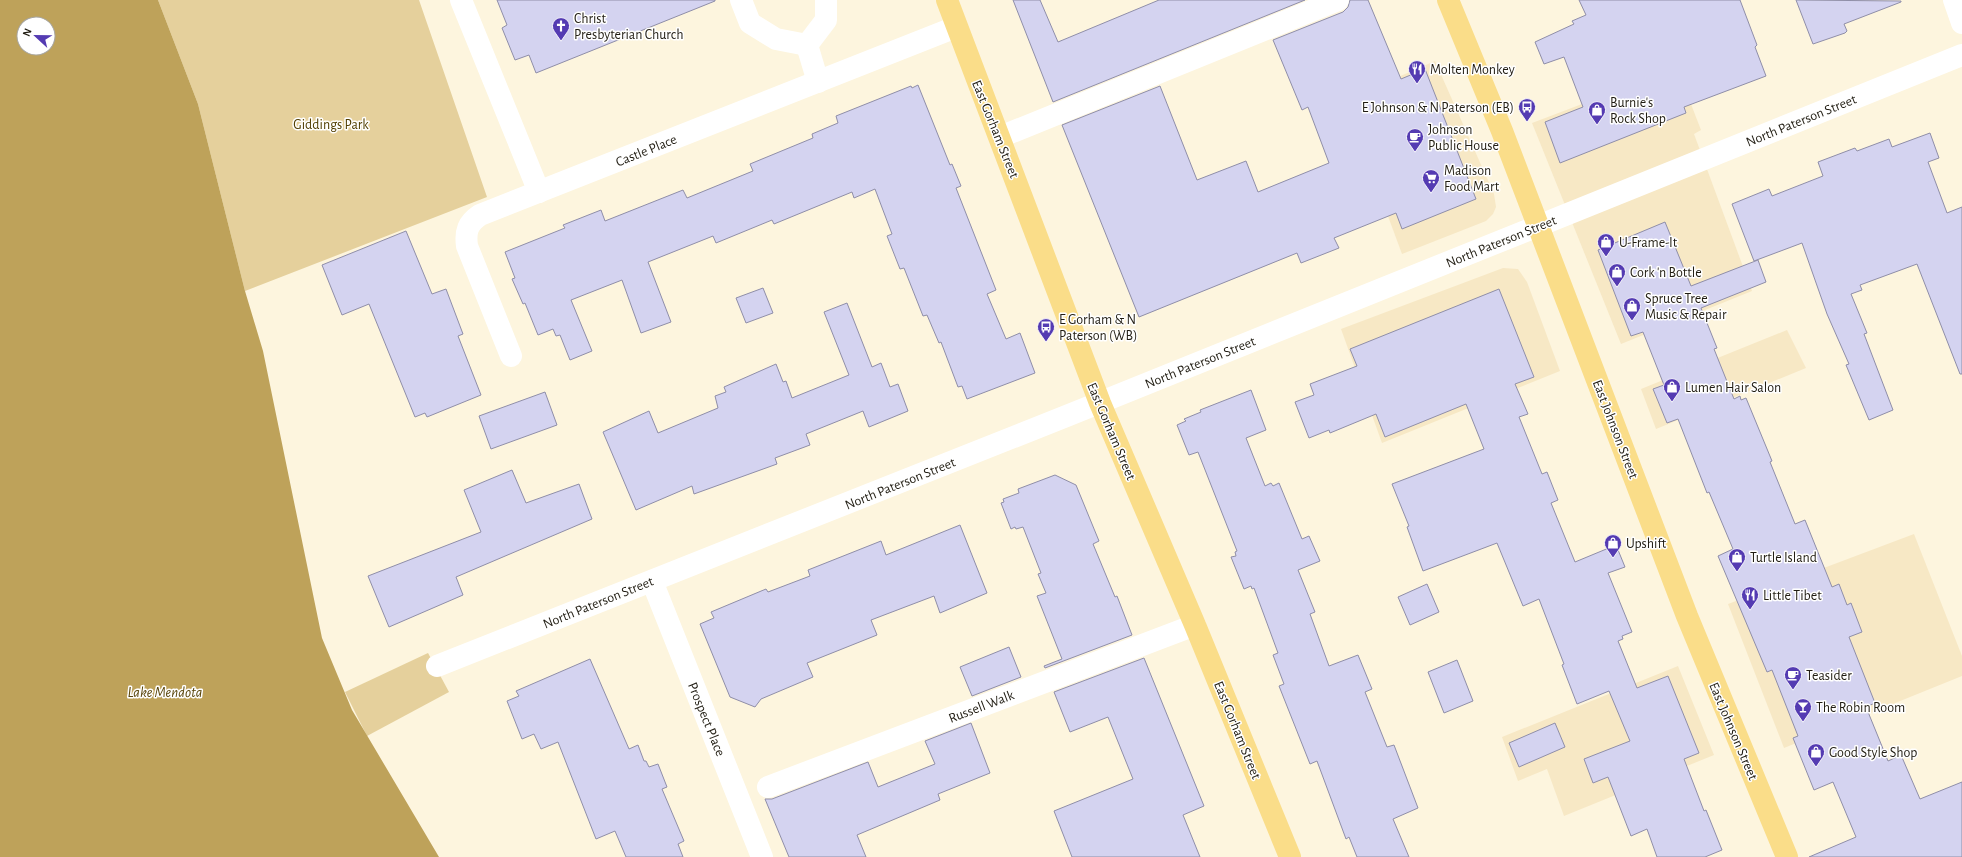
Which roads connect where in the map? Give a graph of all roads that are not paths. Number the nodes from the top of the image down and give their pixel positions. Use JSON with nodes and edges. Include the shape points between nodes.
{"nodes":[{"id":1,"x":461,"y":0,"type":"edge"},
{"id":2,"x":741,"y":0,"type":"edge"},
{"id":3,"x":826,"y":0,"type":"edge"},
{"id":4,"x":947,"y":0,"type":"edge"},
{"id":5,"x":1338,"y":0,"type":"edge"},
{"id":6,"x":1448,"y":0,"type":"edge"},
{"id":7,"x":1954,"y":0,"type":"edge"},
{"id":8,"x":1962,"y":23,"type":"edge"},
{"id":9,"x":956,"y":27,"type":"junction"},
{"id":10,"x":807,"y":45,"type":"junction"},
{"id":11,"x":1962,"y":55,"type":"edge"},
{"id":12,"x":818,"y":82,"type":"junction"},
{"id":13,"x":1000,"y":137,"type":"junction"},
{"id":14,"x":539,"y":192,"type":"junction"},
{"id":15,"x":1538,"y":226,"type":"junction"},
{"id":16,"x":511,"y":356,"type":"dead end"},
{"id":17,"x":1100,"y":403,"type":"junction"},
{"id":18,"x":652,"y":581,"type":"junction"},
{"id":19,"x":1195,"y":625,"type":"junction"},
{"id":20,"x":437,"y":666,"type":"dead end"},
{"id":21,"x":755,"y":792,"type":"junction"},
{"id":22,"x":762,"y":857,"type":"edge"},
{"id":23,"x":1290,"y":857,"type":"edge"},
{"id":24,"x":1787,"y":857,"type":"edge"}],
"edges":[{"from":1,"to":14,"type":"street"},
{"from":2,"to":10,"type":"street","via":[[750,24],[776,40]]},
{"from":3,"to":10,"type":"street","via":[[826,20]]},
{"from":4,"to":9,"type":"main road","name":"East Gorham Street"},
{"from":5,"to":13,"type":"street"},
{"from":6,"to":15,"type":"main road","name":"East Johnson Street"},
{"from":7,"to":8,"type":"street"},
{"from":9,"to":12,"type":"street","name":"Castle Place"},
{"from":9,"to":13,"type":"main road","name":"East Gorham Street"},
{"from":10,"to":12,"type":"street"},
{"from":11,"to":15,"type":"street","name":"North Paterson Street"},
{"from":12,"to":14,"type":"street","name":"Castle Place"},
{"from":13,"to":17,"type":"main road","name":"East Gorham Street"},
{"from":14,"to":16,"type":"street","name":"Castle Place","via":[[480,215],[473,220],[466,236],[467,246]]},
{"from":15,"to":17,"type":"street","name":"North Paterson Street"},
{"from":15,"to":24,"type":"main road","name":"East Johnson Street","via":[[1689,623]]},
{"from":17,"to":18,"type":"street","name":"North Paterson Street"},
{"from":17,"to":19,"type":"main road","name":"East Gorham Street"},
{"from":18,"to":20,"type":"street","name":"North Paterson Street"},
{"from":18,"to":21,"type":"street","name":"Prospect Place"},
{"from":19,"to":21,"type":"street","name":"Russell Walk"},
{"from":19,"to":23,"type":"main road","name":"East Gorham Street"},
{"from":21,"to":22,"type":"street","name":"Prospect Place"}]}
